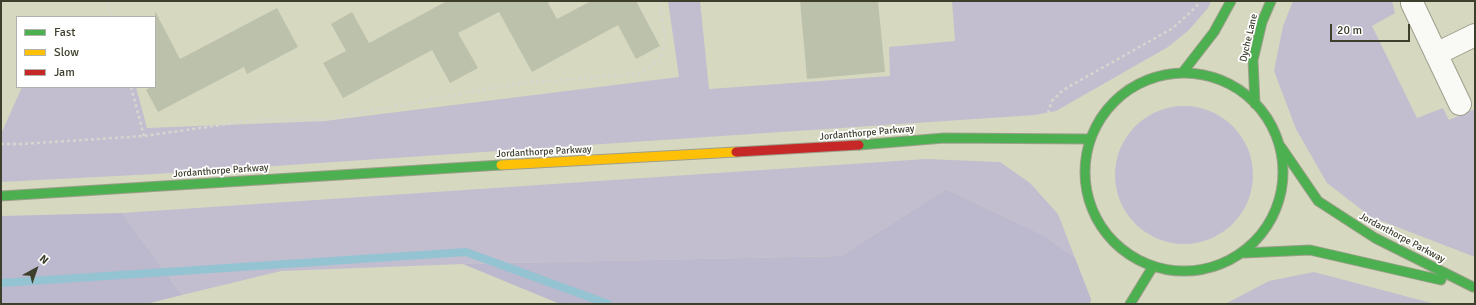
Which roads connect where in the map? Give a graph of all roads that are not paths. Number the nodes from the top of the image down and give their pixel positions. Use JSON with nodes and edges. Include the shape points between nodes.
{"nodes":[{"id":1,"x":1231,"y":1,"type":"edge"},
{"id":2,"x":1271,"y":1,"type":"edge"},
{"id":3,"x":1412,"y":3,"type":"dead end"},
{"id":4,"x":1475,"y":35,"type":"edge"},
{"id":5,"x":1436,"y":54,"type":"junction"},
{"id":6,"x":1183,"y":72,"type":"junction"},
{"id":7,"x":1254,"y":104,"type":"junction"},
{"id":8,"x":1460,"y":104,"type":"dead end"},
{"id":9,"x":1089,"y":139,"type":"junction"},
{"id":10,"x":1281,"y":147,"type":"junction"},
{"id":11,"x":1,"y":196,"type":"edge"},
{"id":12,"x":1244,"y":253,"type":"junction"},
{"id":13,"x":1152,"y":268,"type":"junction"},
{"id":14,"x":1474,"y":287,"type":"edge"},
{"id":15,"x":1130,"y":304,"type":"edge"}],
"edges":[{"from":1,"to":6,"type":"main road","via":[[1214,32]]},
{"from":2,"to":7,"type":"main road","name":"Dyche Lane","via":[[1262,22],[1253,60]]},
{"from":3,"to":5,"type":"street"},
{"from":4,"to":5,"type":"street"},
{"from":5,"to":8,"type":"street"},
{"from":6,"to":7,"type":"main road","via":[[1213,76],[1242,91]]},
{"from":6,"to":9,"type":"main road","via":[[1149,78],[1132,86],[1106,108]]},
{"from":7,"to":10,"type":"main road","via":[[1266,116]]},
{"from":9,"to":11,"type":"main road","name":"Jordanthorpe Parkway","via":[[944,138],[828,148]]},
{"from":9,"to":13,"type":"main road","via":[[1084,182],[1093,216],[1121,251]]},
{"from":10,"to":12,"type":"main road","via":[[1284,182],[1268,228]]},
{"from":10,"to":14,"type":"main road","name":"Jordanthorpe Parkway","via":[[1318,201],[1375,238]]},
{"from":12,"to":13,"type":"main road","via":[[1212,269],[1195,272]]},
{"from":12,"to":14,"type":"main road","name":"Jordanthorpe Parkway","via":[[1310,250]]},
{"from":13,"to":15,"type":"main road"}]}
